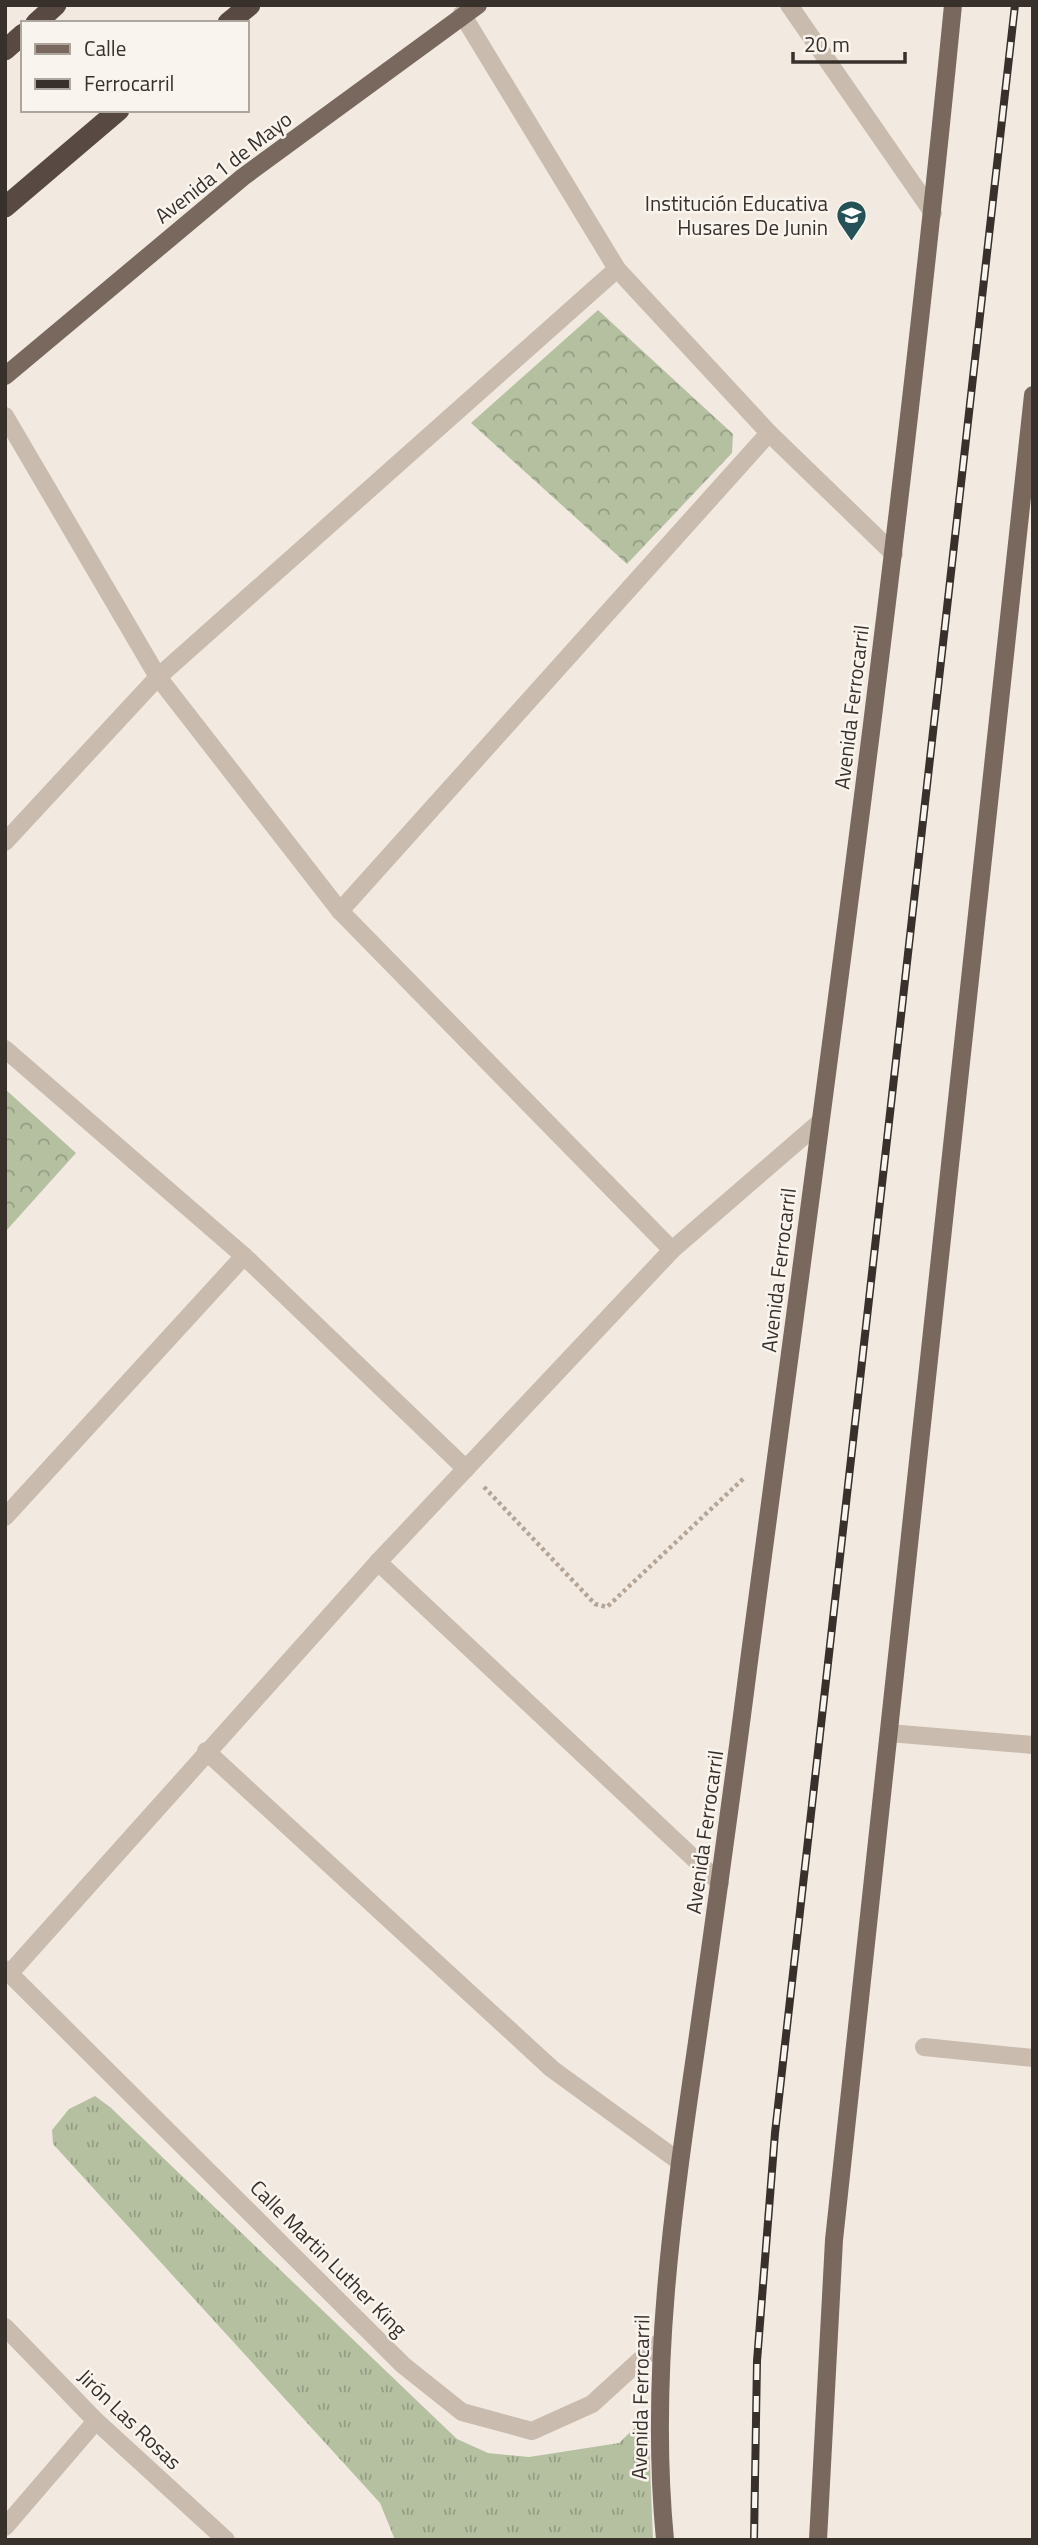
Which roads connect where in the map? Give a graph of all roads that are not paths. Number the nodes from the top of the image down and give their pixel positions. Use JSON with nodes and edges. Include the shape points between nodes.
{"nodes":[{"id":1,"x":56,"y":5,"type":"edge"},
{"id":2,"x":250,"y":5,"type":"edge"},
{"id":3,"x":478,"y":5,"type":"edge"},
{"id":4,"x":789,"y":5,"type":"edge"},
{"id":5,"x":953,"y":5,"type":"edge"},
{"id":6,"x":462,"y":14,"type":"junction"},
{"id":7,"x":38,"y":21,"type":"edge"},
{"id":8,"x":230,"y":21,"type":"edge"},
{"id":9,"x":21,"y":36,"type":"edge"},
{"id":10,"x":5,"y":50,"type":"edge"},
{"id":11,"x":117,"y":112,"type":"edge"},
{"id":12,"x":5,"y":207,"type":"edge"},
{"id":13,"x":933,"y":213,"type":"junction"},
{"id":14,"x":617,"y":268,"type":"junction"},
{"id":15,"x":5,"y":376,"type":"edge"},
{"id":16,"x":1033,"y":395,"type":"edge"},
{"id":17,"x":5,"y":416,"type":"edge"},
{"id":18,"x":769,"y":433,"type":"junction"},
{"id":19,"x":1030,"y":453,"type":"edge"},
{"id":20,"x":894,"y":554,"type":"junction"},
{"id":21,"x":158,"y":677,"type":"junction"},
{"id":22,"x":5,"y":842,"type":"edge"},
{"id":23,"x":340,"y":911,"type":"junction"},
{"id":24,"x":5,"y":1049,"type":"edge"},
{"id":25,"x":820,"y":1122,"type":"junction"},
{"id":26,"x":672,"y":1250,"type":"junction"},
{"id":27,"x":244,"y":1256,"type":"junction"},
{"id":28,"x":466,"y":1469,"type":"junction"},
{"id":29,"x":5,"y":1517,"type":"edge"},
{"id":30,"x":378,"y":1562,"type":"junction"},
{"id":31,"x":889,"y":1733,"type":"junction"},
{"id":32,"x":1033,"y":1745,"type":"edge"},
{"id":33,"x":206,"y":1751,"type":"junction"},
{"id":34,"x":720,"y":1883,"type":"junction"},
{"id":35,"x":7,"y":1971,"type":"edge"},
{"id":36,"x":924,"y":2047,"type":"dead end"},
{"id":37,"x":1033,"y":2057,"type":"edge"},
{"id":38,"x":680,"y":2162,"type":"junction"},
{"id":39,"x":5,"y":2328,"type":"edge"},
{"id":40,"x":660,"y":2342,"type":"junction"},
{"id":41,"x":96,"y":2421,"type":"junction"},
{"id":42,"x":5,"y":2527,"type":"edge"},
{"id":43,"x":226,"y":2540,"type":"edge"},
{"id":44,"x":665,"y":2540,"type":"edge"},
{"id":45,"x":818,"y":2540,"type":"edge"}],
"edges":[{"from":1,"to":7,"type":"highway"},
{"from":2,"to":8,"type":"highway"},
{"from":3,"to":6,"type":"main road","name":"Avenida 1 de Mayo"},
{"from":4,"to":13,"type":"street"},
{"from":5,"to":13,"type":"main road","name":"Avenida Ferrocarril"},
{"from":6,"to":14,"type":"street"},
{"from":6,"to":15,"type":"main road","name":"Avenida 1 de Mayo","via":[[243,177]]},
{"from":9,"to":10,"type":"highway"},
{"from":11,"to":12,"type":"highway"},
{"from":13,"to":20,"type":"main road","name":"Avenida Ferrocarril"},
{"from":14,"to":18,"type":"street"},
{"from":14,"to":21,"type":"street"},
{"from":16,"to":19,"type":"main road"},
{"from":17,"to":21,"type":"street"},
{"from":18,"to":20,"type":"street"},
{"from":18,"to":23,"type":"street"},
{"from":19,"to":31,"type":"main road"},
{"from":20,"to":25,"type":"main road","name":"Avenida Ferrocarril"},
{"from":21,"to":22,"type":"street"},
{"from":21,"to":23,"type":"street"},
{"from":23,"to":26,"type":"street"},
{"from":24,"to":27,"type":"street"},
{"from":25,"to":26,"type":"street"},
{"from":25,"to":34,"type":"main road","name":"Avenida Ferrocarril"},
{"from":26,"to":28,"type":"street"},
{"from":27,"to":28,"type":"street"},
{"from":27,"to":29,"type":"street"},
{"from":28,"to":30,"type":"street"},
{"from":30,"to":33,"type":"street"},
{"from":30,"to":34,"type":"street"},
{"from":31,"to":32,"type":"street"},
{"from":31,"to":45,"type":"main road","via":[[834,2240]]},
{"from":33,"to":35,"type":"street"},
{"from":33,"to":38,"type":"street","via":[[552,2069]]},
{"from":34,"to":38,"type":"main road","name":"Avenida Ferrocarril"},
{"from":35,"to":40,"type":"street","name":"Calle Martin Luther King","via":[[403,2365],[462,2412],[532,2431],[592,2404]]},
{"from":36,"to":37,"type":"street"},
{"from":38,"to":40,"type":"main road","name":"Avenida Ferrocarril"},
{"from":39,"to":41,"type":"street","name":"Jirón Las Rosas"},
{"from":40,"to":44,"type":"main road","name":"Avenida Ferrocarril"},
{"from":41,"to":42,"type":"street"},
{"from":41,"to":43,"type":"street","name":"Jirón Las Rosas"}]}
